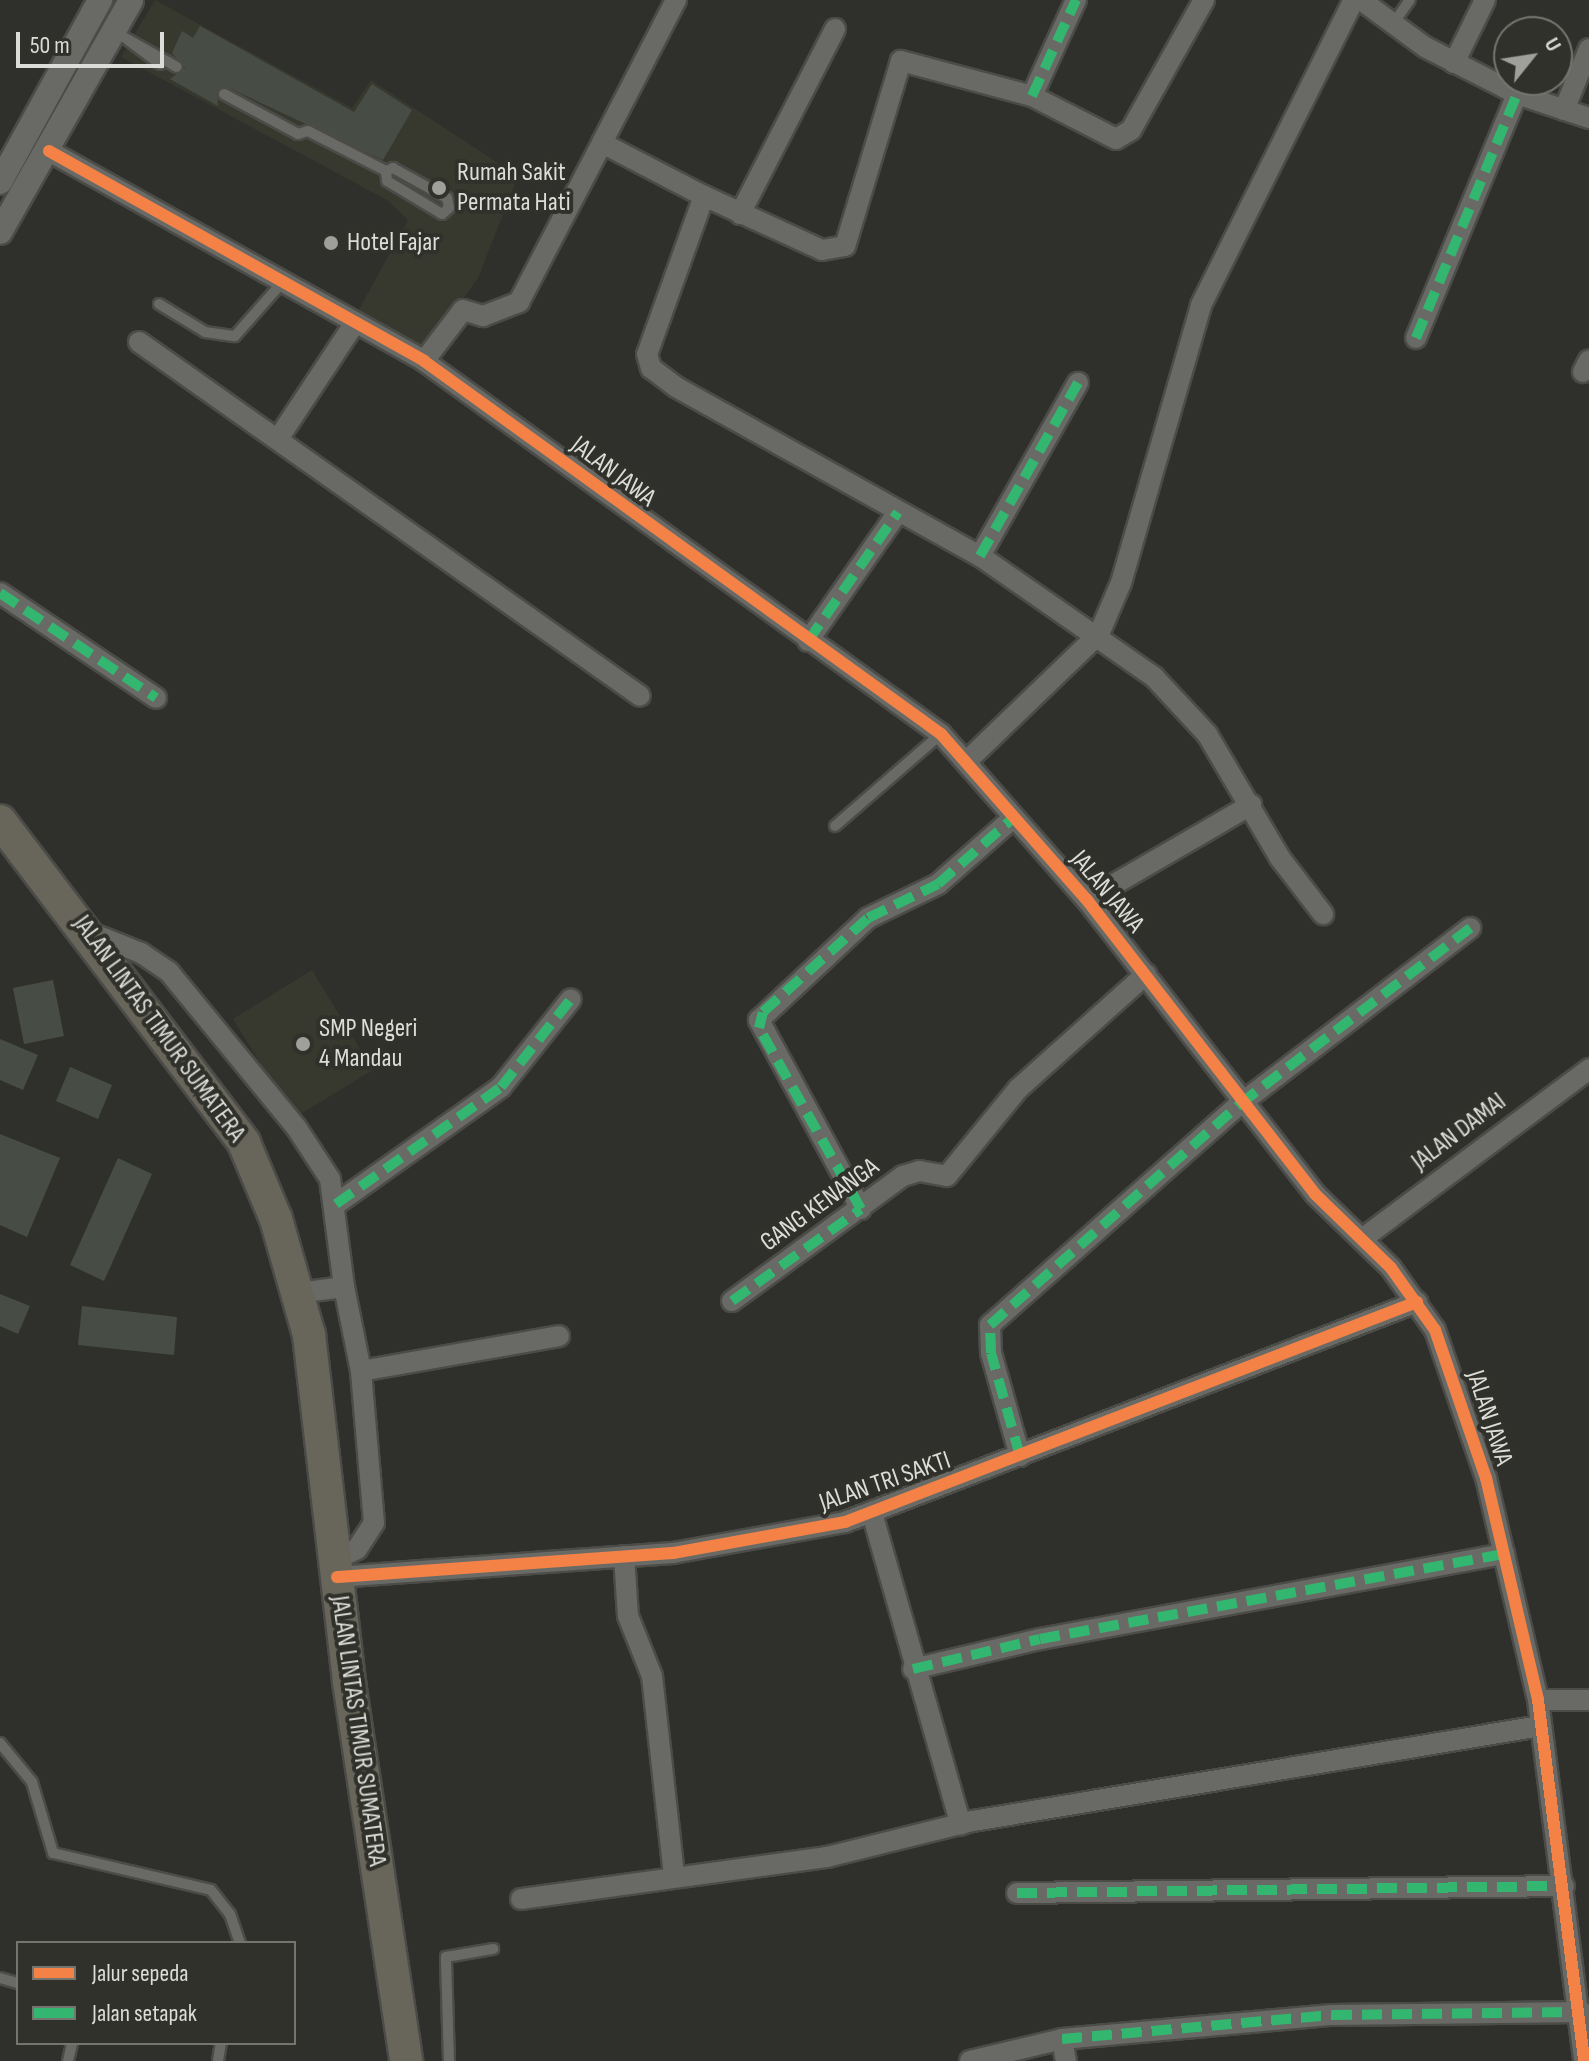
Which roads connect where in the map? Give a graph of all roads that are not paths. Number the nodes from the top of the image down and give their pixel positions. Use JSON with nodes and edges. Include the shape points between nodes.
{"nodes":[{"id":1,"x":100,"y":0,"type":"edge"},
{"id":2,"x":131,"y":0,"type":"edge"},
{"id":3,"x":676,"y":0,"type":"edge"},
{"id":4,"x":1076,"y":0,"type":"edge"},
{"id":5,"x":1204,"y":0,"type":"edge"},
{"id":6,"x":1354,"y":0,"type":"edge"},
{"id":7,"x":1361,"y":0,"type":"edge"},
{"id":8,"x":1410,"y":0,"type":"edge"},
{"id":9,"x":1485,"y":0,"type":"edge"},
{"id":10,"x":1393,"y":24,"type":"junction"},
{"id":11,"x":835,"y":29,"type":"dead end"},
{"id":12,"x":120,"y":35,"type":"junction"},
{"id":13,"x":1589,"y":49,"type":"edge"},
{"id":14,"x":1454,"y":63,"type":"junction"},
{"id":15,"x":176,"y":70,"type":"dead end"},
{"id":16,"x":1493,"y":82,"type":"edge"},
{"id":17,"x":223,"y":96,"type":"dead end"},
{"id":18,"x":1032,"y":96,"type":"junction"},
{"id":19,"x":1516,"y":96,"type":"edge"},
{"id":20,"x":1523,"y":96,"type":"edge"},
{"id":21,"x":1564,"y":110,"type":"junction"},
{"id":22,"x":1589,"y":118,"type":"edge"},
{"id":23,"x":602,"y":143,"type":"junction"},
{"id":24,"x":49,"y":151,"type":"junction"},
{"id":25,"x":386,"y":171,"type":"junction"},
{"id":26,"x":0,"y":182,"type":"edge"},
{"id":27,"x":704,"y":196,"type":"junction"},
{"id":28,"x":740,"y":214,"type":"junction"},
{"id":29,"x":0,"y":232,"type":"edge"},
{"id":30,"x":280,"y":285,"type":"junction"},
{"id":31,"x":159,"y":304,"type":"dead end"},
{"id":32,"x":354,"y":324,"type":"junction"},
{"id":33,"x":1416,"y":338,"type":"dead end"},
{"id":34,"x":139,"y":342,"type":"dead end"},
{"id":35,"x":424,"y":361,"type":"junction"},
{"id":36,"x":1078,"y":383,"type":"dead end"},
{"id":37,"x":278,"y":439,"type":"junction"},
{"id":38,"x":898,"y":512,"type":"junction"},
{"id":39,"x":980,"y":556,"type":"junction"},
{"id":40,"x":0,"y":593,"type":"edge"},
{"id":41,"x":1099,"y":634,"type":"junction"},
{"id":42,"x":808,"y":641,"type":"junction"},
{"id":43,"x":640,"y":696,"type":"dead end"},
{"id":44,"x":156,"y":698,"type":"dead end"},
{"id":45,"x":941,"y":734,"type":"junction"},
{"id":46,"x":968,"y":760,"type":"junction"},
{"id":47,"x":1251,"y":805,"type":"junction"},
{"id":48,"x":1013,"y":818,"type":"junction"},
{"id":49,"x":0,"y":821,"type":"edge"},
{"id":50,"x":835,"y":826,"type":"dead end"},
{"id":51,"x":1087,"y":900,"type":"junction"},
{"id":52,"x":1323,"y":914,"type":"dead end"},
{"id":53,"x":1470,"y":928,"type":"dead end"},
{"id":54,"x":91,"y":933,"type":"junction"},
{"id":55,"x":1146,"y":974,"type":"junction"},
{"id":56,"x":571,"y":999,"type":"dead end"},
{"id":57,"x":1589,"y":1069,"type":"edge"},
{"id":58,"x":1240,"y":1104,"type":"junction"},
{"id":59,"x":336,"y":1204,"type":"junction"},
{"id":60,"x":861,"y":1209,"type":"junction"},
{"id":61,"x":1362,"y":1239,"type":"junction"},
{"id":62,"x":344,"y":1287,"type":"junction"},
{"id":63,"x":298,"y":1293,"type":"junction"},
{"id":64,"x":732,"y":1301,"type":"dead end"},
{"id":65,"x":1417,"y":1302,"type":"junction"},
{"id":66,"x":559,"y":1336,"type":"dead end"},
{"id":67,"x":361,"y":1371,"type":"junction"},
{"id":68,"x":1020,"y":1456,"type":"junction"},
{"id":69,"x":872,"y":1513,"type":"junction"},
{"id":70,"x":1504,"y":1554,"type":"junction"},
{"id":71,"x":624,"y":1556,"type":"junction"},
{"id":72,"x":336,"y":1568,"type":"junction"},
{"id":73,"x":913,"y":1669,"type":"junction"},
{"id":74,"x":1538,"y":1700,"type":"junction"},
{"id":75,"x":1589,"y":1700,"type":"edge"},
{"id":76,"x":1540,"y":1726,"type":"junction"},
{"id":77,"x":0,"y":1743,"type":"edge"},
{"id":78,"x":961,"y":1825,"type":"junction"},
{"id":79,"x":674,"y":1874,"type":"junction"},
{"id":80,"x":1564,"y":1886,"type":"junction"},
{"id":81,"x":1017,"y":1893,"type":"dead end"},
{"id":82,"x":521,"y":1899,"type":"dead end"},
{"id":83,"x":239,"y":1941,"type":"edge"},
{"id":84,"x":493,"y":1949,"type":"dead end"},
{"id":85,"x":1582,"y":2012,"type":"junction"},
{"id":86,"x":1586,"y":2036,"type":"edge"},
{"id":87,"x":1062,"y":2039,"type":"junction"},
{"id":88,"x":406,"y":2061,"type":"edge"},
{"id":89,"x":449,"y":2061,"type":"edge"},
{"id":90,"x":970,"y":2061,"type":"edge"},
{"id":91,"x":1066,"y":2061,"type":"edge"},
{"id":92,"x":1584,"y":2061,"type":"edge"}],
"edges":[{"from":1,"to":26,"type":"street"},
{"from":2,"to":12,"type":"street"},
{"from":3,"to":23,"type":"street"},
{"from":4,"to":18,"type":"street"},
{"from":5,"to":18,"type":"street","via":[[1125,136],[1107,138]]},
{"from":6,"to":41,"type":"street","via":[[1201,305],[1121,583]]},
{"from":7,"to":10,"type":"street"},
{"from":8,"to":10,"type":"lane"},
{"from":9,"to":14,"type":"street"},
{"from":10,"to":14,"type":"street"},
{"from":11,"to":28,"type":"street"},
{"from":12,"to":15,"type":"lane"},
{"from":12,"to":24,"type":"street"},
{"from":13,"to":21,"type":"street"},
{"from":14,"to":16,"type":"street"},
{"from":17,"to":25,"type":"lane"},
{"from":18,"to":28,"type":"street","via":[[904,60],[845,246],[822,250]]},
{"from":19,"to":33,"type":"street"},
{"from":20,"to":21,"type":"street"},
{"from":21,"to":22,"type":"street"},
{"from":23,"to":27,"type":"street"},
{"from":23,"to":35,"type":"street","via":[[519,302],[483,316],[463,310]]},
{"from":24,"to":29,"type":"street"},
{"from":24,"to":30,"type":"street","name":"JALAN JAWA"},
{"from":25,"to":25,"type":"lane","via":[[393,168],[447,198],[449,208],[442,214],[387,181]]},
{"from":27,"to":28,"type":"street"},
{"from":27,"to":38,"type":"street","via":[[647,354],[651,368]]},
{"from":30,"to":31,"type":"lane","via":[[235,336],[205,332]]},
{"from":30,"to":32,"type":"street","name":"JALAN JAWA"},
{"from":32,"to":35,"type":"street","name":"JALAN JAWA"},
{"from":32,"to":37,"type":"street"},
{"from":34,"to":37,"type":"street"},
{"from":35,"to":42,"type":"street","name":"JALAN JAWA"},
{"from":36,"to":39,"type":"street"},
{"from":37,"to":43,"type":"street"},
{"from":38,"to":39,"type":"street"},
{"from":38,"to":42,"type":"street"},
{"from":39,"to":41,"type":"street"},
{"from":40,"to":44,"type":"street"},
{"from":41,"to":46,"type":"street"},
{"from":41,"to":47,"type":"street","via":[[1154,677],[1207,734]]},
{"from":42,"to":45,"type":"street","name":"JALAN JAWA"},
{"from":45,"to":46,"type":"street","name":"JALAN JAWA"},
{"from":45,"to":50,"type":"lane"},
{"from":46,"to":48,"type":"street","name":"JALAN JAWA"},
{"from":47,"to":51,"type":"street"},
{"from":47,"to":52,"type":"street","via":[[1280,858]]},
{"from":48,"to":51,"type":"street","name":"JALAN JAWA"},
{"from":48,"to":60,"type":"street","via":[[938,884],[868,918],[759,1020]]},
{"from":49,"to":54,"type":"highway","name":"JALAN LINTAS TIMUR SUMATERA"},
{"from":51,"to":55,"type":"street","name":"JALAN JAWA"},
{"from":53,"to":58,"type":"street"},
{"from":54,"to":59,"type":"street","via":[[141,953],[169,972],[296,1127],[330,1179]]},
{"from":54,"to":63,"type":"highway","name":"JALAN LINTAS TIMUR SUMATERA","via":[[244,1143]]},
{"from":55,"to":58,"type":"street","name":"JALAN JAWA"},
{"from":55,"to":60,"type":"street","name":"GANG KENANGA","via":[[1018,1089],[947,1176],[911,1173]]},
{"from":56,"to":59,"type":"street","via":[[501,1087]]},
{"from":57,"to":61,"type":"street","name":"JALAN DAMAI"},
{"from":58,"to":61,"type":"street","name":"JALAN JAWA"},
{"from":58,"to":68,"type":"street","via":[[990,1325],[991,1353]]},
{"from":59,"to":62,"type":"street"},
{"from":60,"to":64,"type":"street","name":"GANG KENANGA"},
{"from":61,"to":65,"type":"street","name":"JALAN JAWA"},
{"from":62,"to":63,"type":"street"},
{"from":62,"to":67,"type":"street"},
{"from":63,"to":72,"type":"highway","name":"JALAN LINTAS TIMUR SUMATERA","via":[[309,1335]]},
{"from":65,"to":68,"type":"street","name":"JALAN TRI SAKTI"},
{"from":65,"to":70,"type":"street","name":"JALAN JAWA","via":[[1447,1357]]},
{"from":66,"to":67,"type":"street"},
{"from":67,"to":72,"type":"street","via":[[374,1523]]},
{"from":68,"to":69,"type":"street","name":"JALAN TRI SAKTI"},
{"from":69,"to":71,"type":"street","name":"JALAN TRI SAKTI","via":[[748,1542]]},
{"from":69,"to":73,"type":"street"},
{"from":70,"to":73,"type":"street","via":[[1040,1639]]},
{"from":70,"to":74,"type":"street","name":"JALAN JAWA"},
{"from":71,"to":72,"type":"street","name":"JALAN TRI SAKTI"},
{"from":71,"to":79,"type":"street","via":[[628,1616],[652,1676]]},
{"from":72,"to":88,"type":"highway","name":"JALAN LINTAS TIMUR SUMATERA"},
{"from":73,"to":78,"type":"street"},
{"from":74,"to":75,"type":"street"},
{"from":74,"to":76,"type":"street","name":"JALAN JAWA"},
{"from":76,"to":78,"type":"street"},
{"from":76,"to":80,"type":"street","name":"JALAN JAWA"},
{"from":77,"to":83,"type":"lane","via":[[32,1782],[53,1853],[211,1890],[230,1914]]},
{"from":78,"to":79,"type":"street","via":[[827,1857]]},
{"from":79,"to":82,"type":"street"},
{"from":80,"to":81,"type":"street"},
{"from":80,"to":85,"type":"street","name":"JALAN JAWA"},
{"from":84,"to":89,"type":"lane","via":[[446,1957]]},
{"from":85,"to":86,"type":"street","name":"JALAN JAWA"},
{"from":85,"to":87,"type":"street","via":[[1332,2015]]},
{"from":86,"to":92,"type":"street","name":"JALAN JAWA"},
{"from":87,"to":90,"type":"street"},
{"from":87,"to":91,"type":"street"}]}
